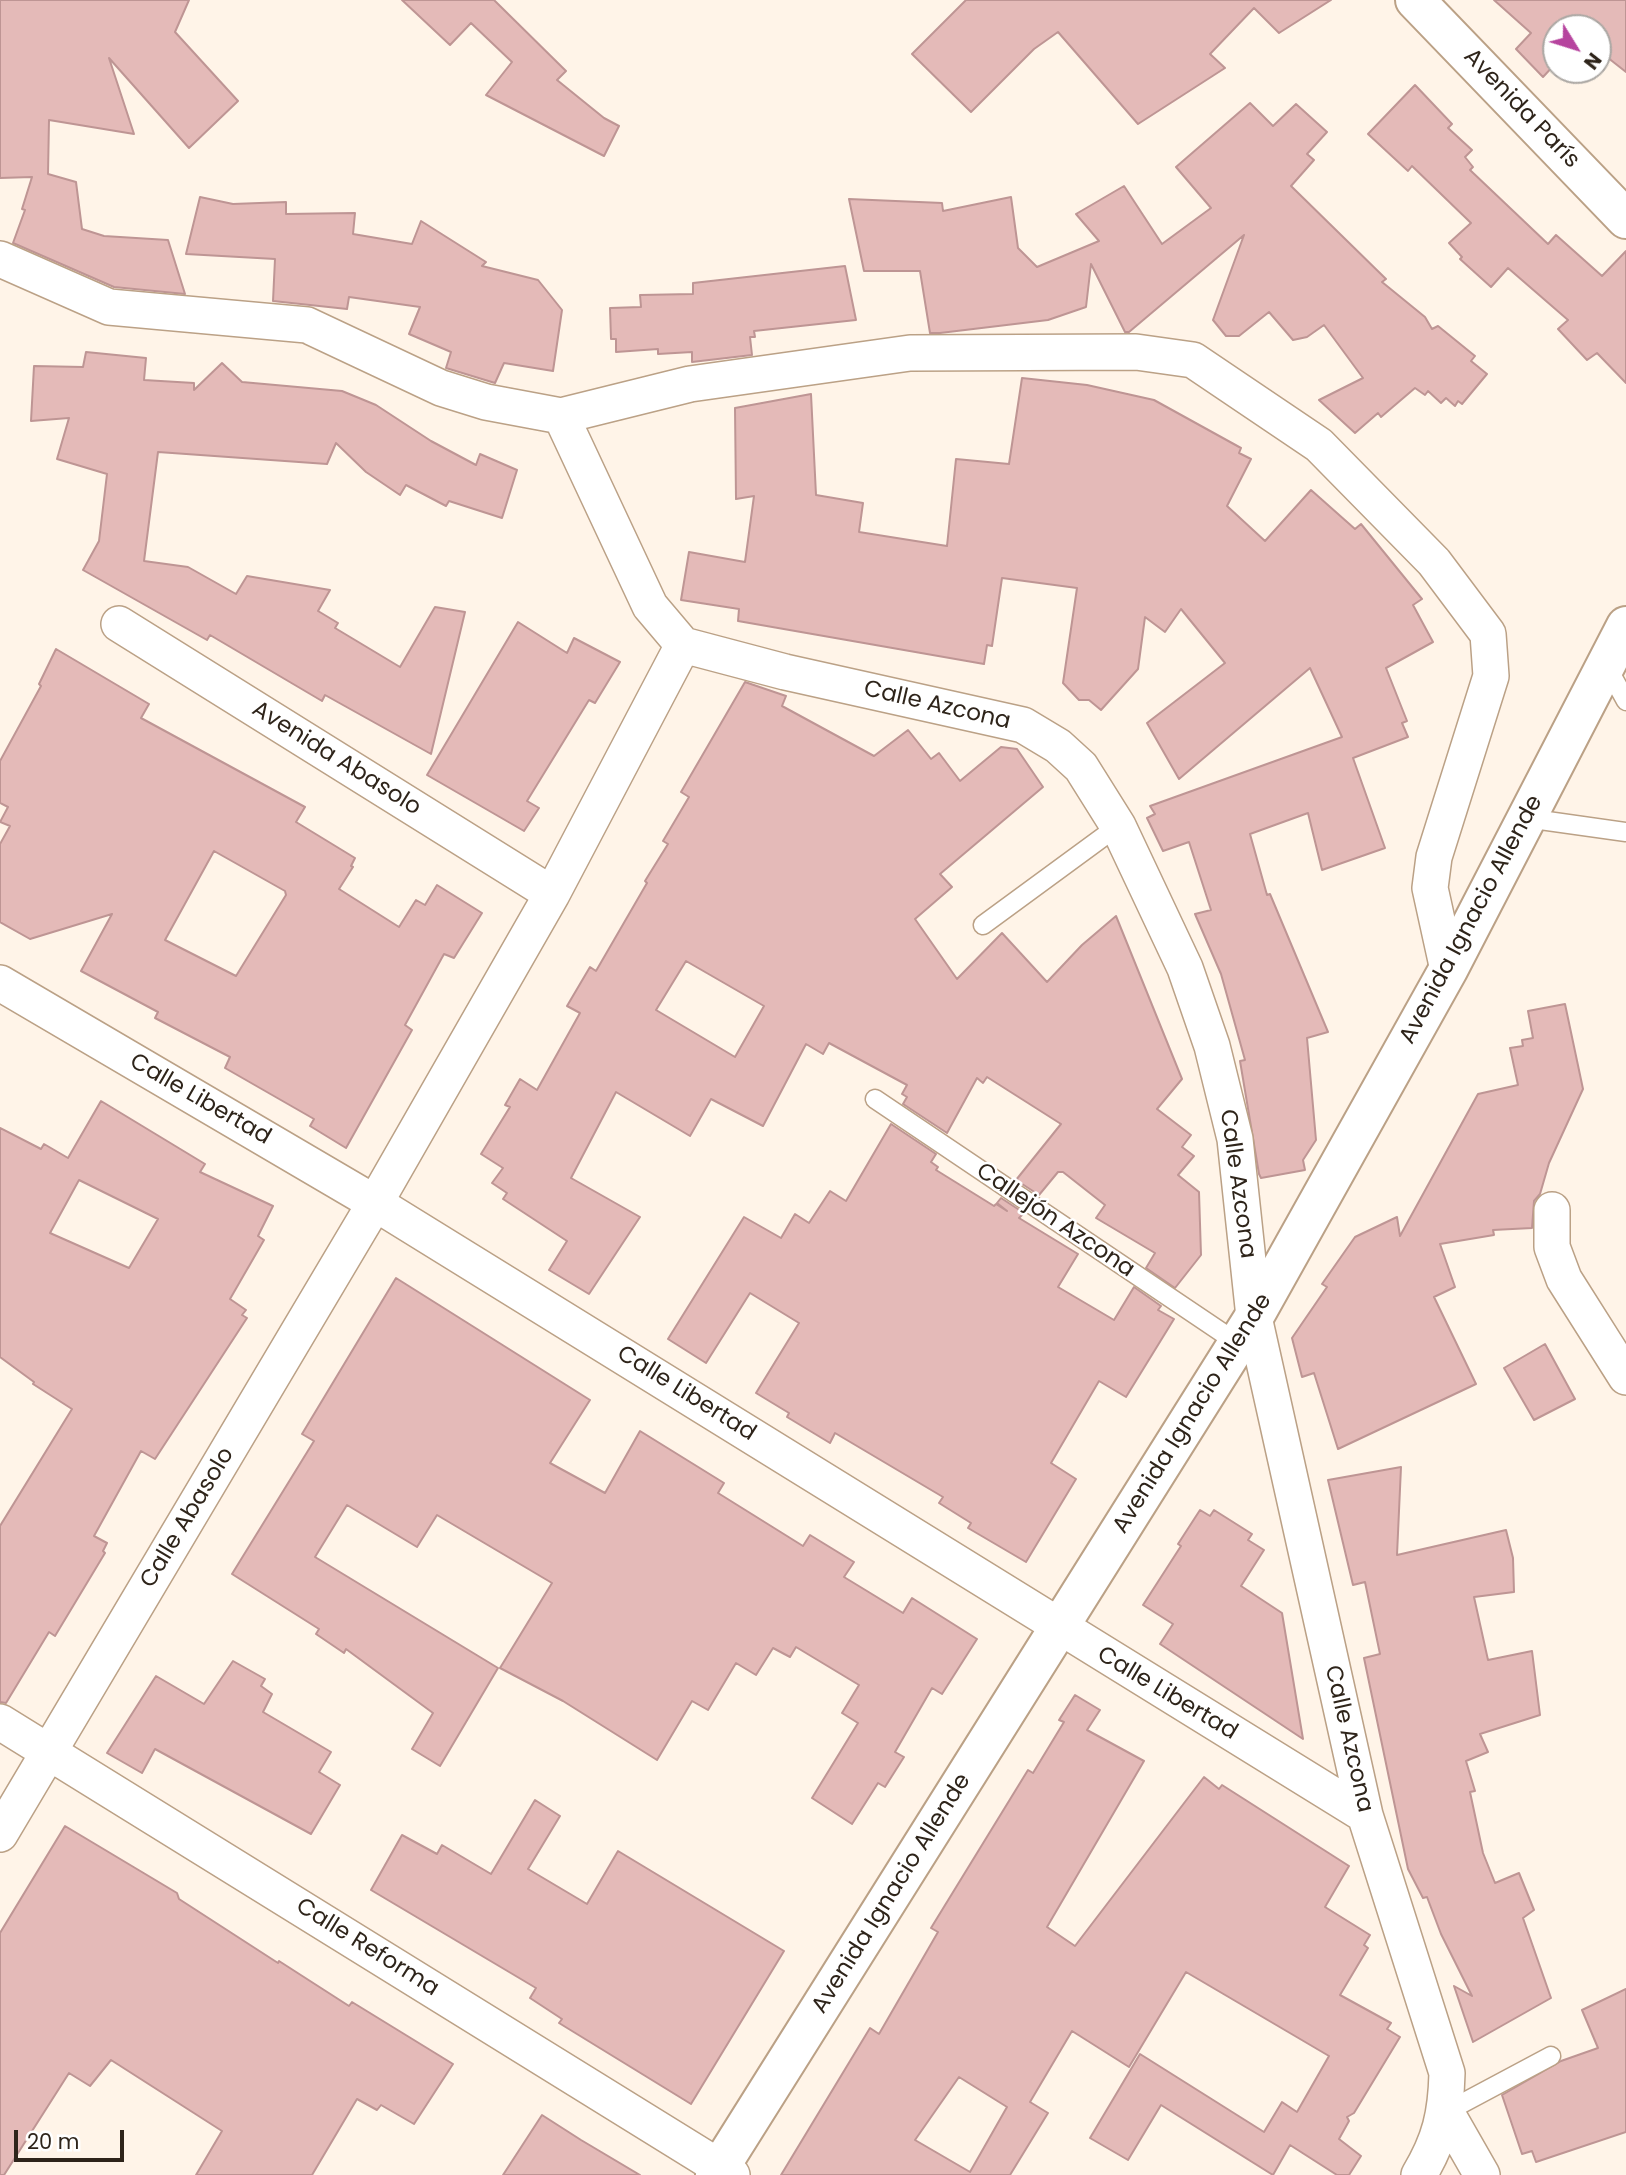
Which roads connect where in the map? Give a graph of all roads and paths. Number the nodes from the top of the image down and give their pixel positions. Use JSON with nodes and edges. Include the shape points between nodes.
{"nodes":[{"id":1,"x":1415,"y":0,"type":"edge"},
{"id":2,"x":1626,"y":219,"type":"edge"},
{"id":3,"x":0,"y":259,"type":"edge"},
{"id":4,"x":561,"y":416,"type":"junction"},
{"id":5,"x":119,"y":624,"type":"dead end"},
{"id":6,"x":1626,"y":626,"type":"edge"},
{"id":7,"x":683,"y":645,"type":"junction"},
{"id":8,"x":1606,"y":665,"type":"junction"},
{"id":9,"x":1626,"y":701,"type":"edge"},
{"id":10,"x":1526,"y":818,"type":"junction"},
{"id":11,"x":1118,"y":825,"type":"junction"},
{"id":12,"x":1626,"y":832,"type":"edge"},
{"id":13,"x":552,"y":894,"type":"junction"},
{"id":14,"x":983,"y":925,"type":"dead end"},
{"id":15,"x":1448,"y":970,"type":"junction"},
{"id":16,"x":0,"y":983,"type":"edge"},
{"id":17,"x":875,"y":1099,"type":"dead end"},
{"id":18,"x":375,"y":1203,"type":"junction"},
{"id":19,"x":1552,"y":1210,"type":"dead end"},
{"id":20,"x":1245,"y":1330,"type":"junction"},
{"id":21,"x":1626,"y":1377,"type":"edge"},
{"id":22,"x":1060,"y":1629,"type":"junction"},
{"id":23,"x":0,"y":1722,"type":"edge"},
{"id":24,"x":50,"y":1751,"type":"junction"},
{"id":25,"x":1365,"y":1815,"type":"junction"},
{"id":26,"x":0,"y":1834,"type":"edge"},
{"id":27,"x":1551,"y":2056,"type":"dead end"},
{"id":28,"x":1446,"y":2112,"type":"junction"},
{"id":29,"x":722,"y":2172,"type":"edge"},
{"id":30,"x":1419,"y":2175,"type":"edge"},
{"id":31,"x":1482,"y":2175,"type":"edge"}],
"edges":[{"from":1,"to":2,"type":"main road","name":"Avenida París"},
{"from":3,"to":4,"type":"street","via":[[109,307],[307,325],[441,388],[485,402]]},
{"from":4,"to":7,"type":"street","via":[[650,606]]},
{"from":4,"to":15,"type":"street","via":[[690,384],[910,353],[1136,352],[1193,360],[1319,444],[1434,562],[1488,634],[1491,676],[1434,857],[1430,888]]},
{"from":5,"to":13,"type":"street","name":"Avenida Abasolo"},
{"from":6,"to":8,"type":"main road","name":"Avenida Ignacio Allende"},
{"from":7,"to":11,"type":"street","name":"Calle Azcona","via":[[1023,726],[1058,746],[1081,767]]},
{"from":7,"to":13,"type":"street"},
{"from":8,"to":9,"type":"lane"},
{"from":8,"to":10,"type":"main road","name":"Avenida Ignacio Allende"},
{"from":10,"to":12,"type":"lane"},
{"from":10,"to":15,"type":"main road","name":"Avenida Ignacio Allende"},
{"from":11,"to":14,"type":"lane"},
{"from":11,"to":20,"type":"street","name":"Calle Azcona","via":[[1185,968],[1212,1046],[1235,1139]]},
{"from":13,"to":18,"type":"street"},
{"from":15,"to":20,"type":"main road","name":"Avenida Ignacio Allende"},
{"from":16,"to":18,"type":"street","name":"Calle Libertad"},
{"from":17,"to":20,"type":"lane","name":"Callejón Azcona"},
{"from":18,"to":22,"type":"street","name":"Calle Libertad"},
{"from":18,"to":24,"type":"street","name":"Calle Abasolo"},
{"from":19,"to":21,"type":"street","via":[[1552,1247],[1564,1279]]},
{"from":20,"to":22,"type":"main road","name":"Avenida Ignacio Allende"},
{"from":20,"to":25,"type":"street","name":"Calle Azcona"},
{"from":22,"to":25,"type":"street","name":"Calle Libertad"},
{"from":22,"to":29,"type":"main road","name":"Avenida Ignacio Allende"},
{"from":23,"to":24,"type":"street","name":"Calle Reforma"},
{"from":24,"to":26,"type":"street","name":"Calle Abasolo"},
{"from":24,"to":29,"type":"street","name":"Calle Reforma"},
{"from":25,"to":28,"type":"street","name":"Calle Azcona","via":[[1447,2073]]},
{"from":27,"to":28,"type":"lane"},
{"from":28,"to":30,"type":"street","via":[[1433,2152]]},
{"from":28,"to":31,"type":"street"}]}
